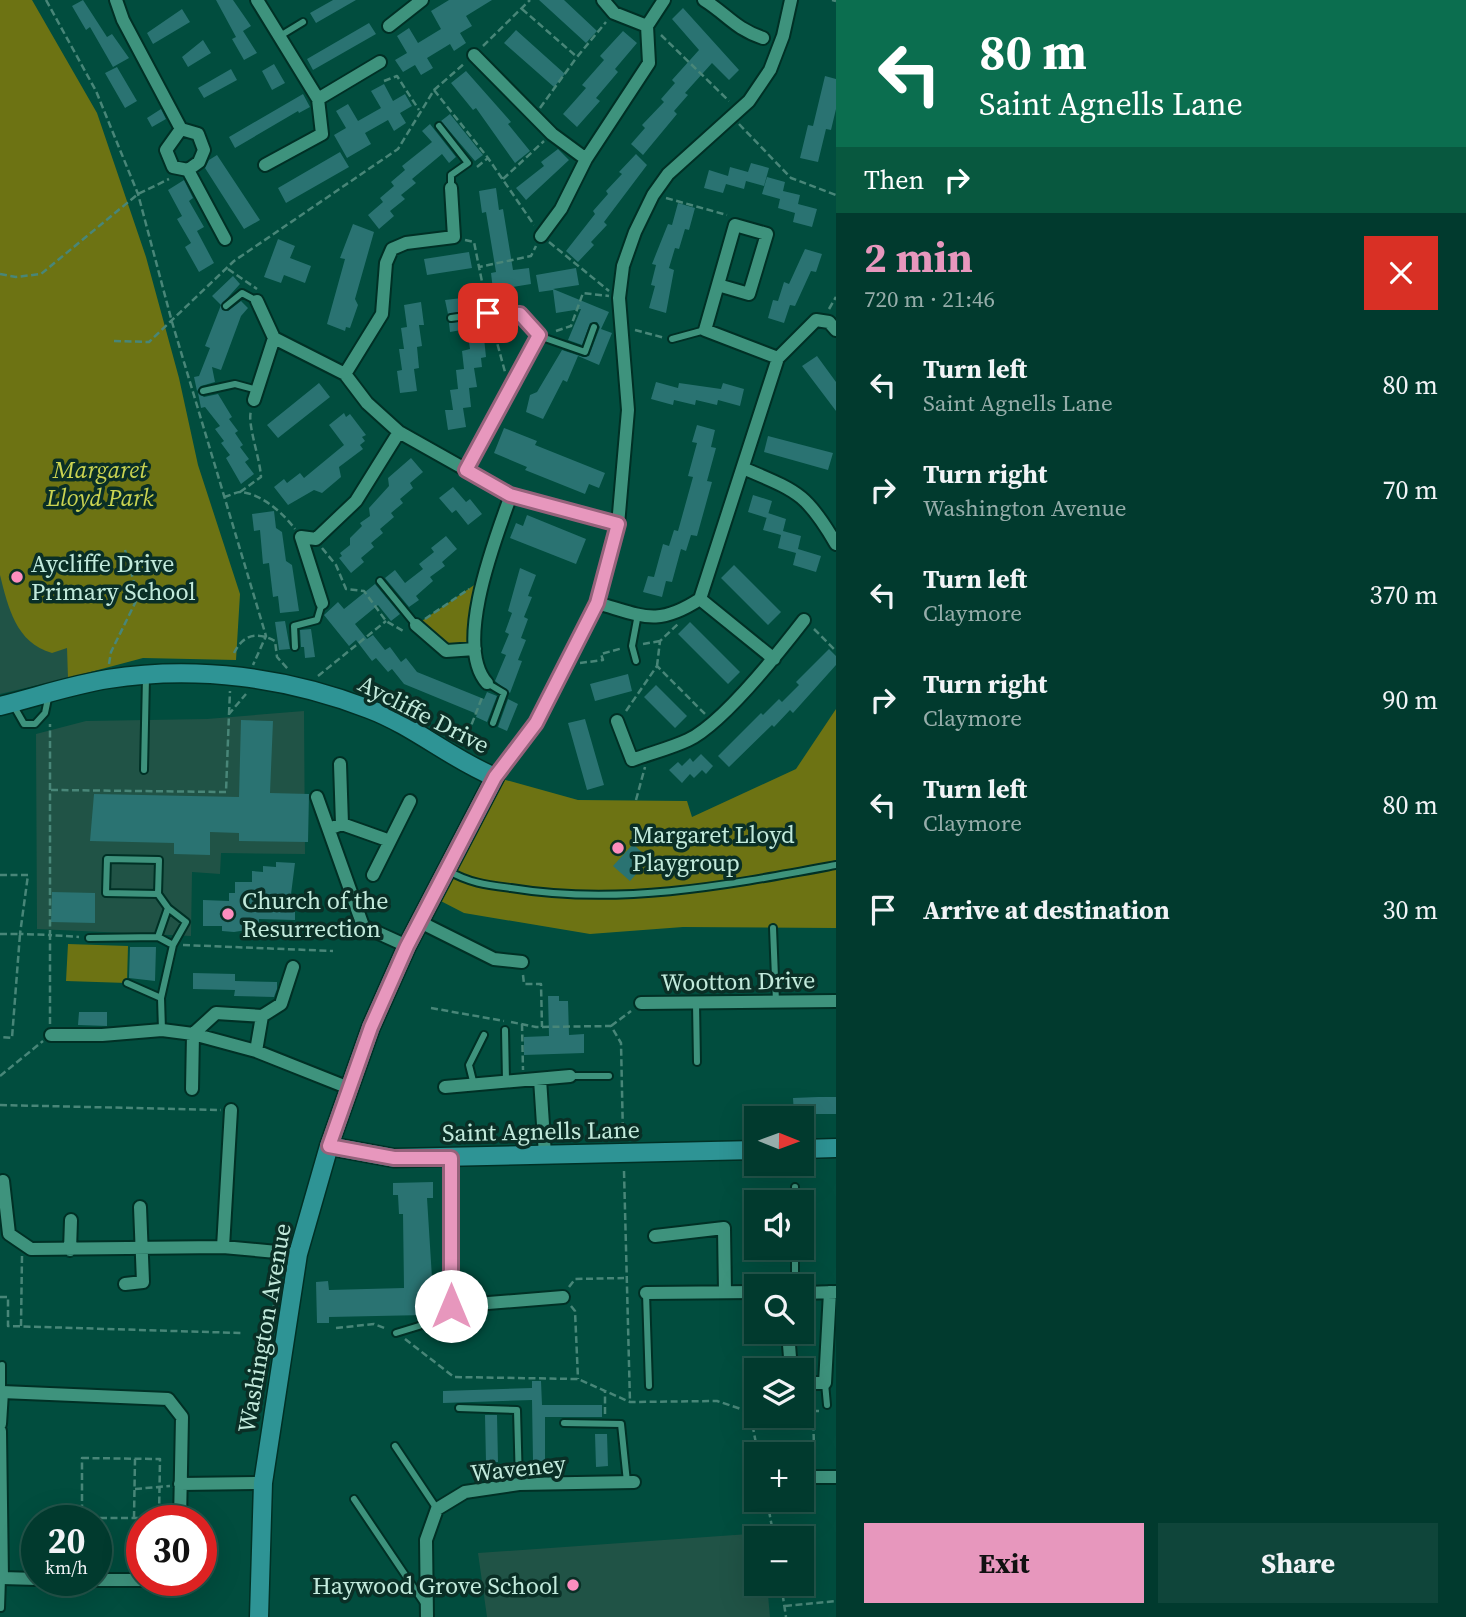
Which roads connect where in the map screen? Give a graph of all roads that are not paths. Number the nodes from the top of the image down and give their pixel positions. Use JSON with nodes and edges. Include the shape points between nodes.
{"nodes":[{"id":1,"x":116,"y":0,"type":"edge"},
{"id":2,"x":257,"y":0,"type":"edge"},
{"id":3,"x":422,"y":0,"type":"edge"},
{"id":4,"x":603,"y":0,"type":"edge"},
{"id":5,"x":664,"y":0,"type":"edge"},
{"id":6,"x":704,"y":0,"type":"edge"},
{"id":7,"x":791,"y":0,"type":"edge"},
{"id":8,"x":303,"y":22,"type":"dead end"},
{"id":9,"x":389,"y":26,"type":"dead end"},
{"id":10,"x":647,"y":26,"type":"junction"},
{"id":11,"x":280,"y":37,"type":"junction"},
{"id":12,"x":762,"y":38,"type":"dead end"},
{"id":13,"x":474,"y":55,"type":"road end"},
{"id":14,"x":380,"y":62,"type":"dead end"},
{"id":15,"x":318,"y":99,"type":"junction"},
{"id":16,"x":439,"y":126,"type":"dead end"},
{"id":17,"x":181,"y":129,"type":"junction"},
{"id":18,"x":586,"y":159,"type":"junction"},
{"id":19,"x":265,"y":165,"type":"dead end"},
{"id":20,"x":188,"y":170,"type":"junction"},
{"id":21,"x":451,"y":188,"type":"joint"},
{"id":22,"x":541,"y":236,"type":"road end"},
{"id":23,"x":225,"y":239,"type":"dead end"},
{"id":24,"x":718,"y":285,"type":"junction"},
{"id":25,"x":257,"y":301,"type":"joint"},
{"id":26,"x":226,"y":306,"type":"dead end"},
{"id":27,"x":488,"y":313,"type":"joint"},
{"id":28,"x":451,"y":318,"type":"dead end"},
{"id":29,"x":594,"y":327,"type":"dead end"},
{"id":30,"x":705,"y":330,"type":"junction"},
{"id":31,"x":836,"y":330,"type":"edge"},
{"id":32,"x":539,"y":335,"type":"junction"},
{"id":33,"x":274,"y":338,"type":"junction"},
{"id":34,"x":672,"y":339,"type":"road end"},
{"id":35,"x":778,"y":358,"type":"junction"},
{"id":36,"x":345,"y":374,"type":"junction"},
{"id":37,"x":203,"y":391,"type":"dead end"},
{"id":38,"x":256,"y":395,"type":"joint"},
{"id":39,"x":399,"y":432,"type":"junction"},
{"id":40,"x":743,"y":468,"type":"junction"},
{"id":41,"x":466,"y":470,"type":"junction"},
{"id":42,"x":510,"y":495,"type":"junction"},
{"id":43,"x":618,"y":524,"type":"junction"},
{"id":44,"x":836,"y":544,"type":"edge"},
{"id":45,"x":380,"y":581,"type":"dead end"},
{"id":46,"x":700,"y":599,"type":"junction"},
{"id":47,"x":322,"y":603,"type":"joint"},
{"id":48,"x":597,"y":603,"type":"junction"},
{"id":49,"x":638,"y":614,"type":"junction"},
{"id":50,"x":804,"y":620,"type":"road end"},
{"id":51,"x":416,"y":625,"type":"joint"},
{"id":52,"x":295,"y":647,"type":"dead end"},
{"id":53,"x":475,"y":649,"type":"junction"},
{"id":54,"x":774,"y":659,"type":"junction"},
{"id":55,"x":636,"y":662,"type":"dead end"},
{"id":56,"x":146,"y":675,"type":"junction"},
{"id":57,"x":487,"y":683,"type":"joint"},
{"id":58,"x":50,"y":692,"type":"junction"},
{"id":59,"x":6,"y":705,"type":"edge"},
{"id":60,"x":617,"y":721,"type":"road end"},
{"id":61,"x":493,"y":723,"type":"dead end"},
{"id":62,"x":340,"y":764,"type":"dead end"},
{"id":63,"x":144,"y":770,"type":"dead end"},
{"id":64,"x":495,"y":777,"type":"junction"},
{"id":65,"x":317,"y":797,"type":"dead end"},
{"id":66,"x":410,"y":801,"type":"dead end"},
{"id":67,"x":342,"y":824,"type":"junction"},
{"id":68,"x":329,"y":829,"type":"junction"},
{"id":69,"x":390,"y":841,"type":"junction"},
{"id":70,"x":836,"y":865,"type":"edge"},
{"id":71,"x":448,"y":870,"type":"junction"},
{"id":72,"x":373,"y":875,"type":"dead end"},
{"id":73,"x":158,"y":894,"type":"junction"},
{"id":74,"x":168,"y":908,"type":"junction"},
{"id":75,"x":420,"y":922,"type":"junction"},
{"id":76,"x":773,"y":928,"type":"dead end"},
{"id":77,"x":159,"y":937,"type":"junction"},
{"id":78,"x":89,"y":938,"type":"road end"},
{"id":79,"x":173,"y":945,"type":"junction"},
{"id":80,"x":407,"y":946,"type":"junction"},
{"id":81,"x":522,"y":962,"type":"road end"},
{"id":82,"x":293,"y":967,"type":"dead end"},
{"id":83,"x":127,"y":983,"type":"dead end"},
{"id":84,"x":161,"y":998,"type":"junction"},
{"id":85,"x":836,"y":1001,"type":"edge"},
{"id":86,"x":776,"y":1002,"type":"junction"},
{"id":87,"x":641,"y":1003,"type":"road end"},
{"id":88,"x":696,"y":1003,"type":"junction"},
{"id":89,"x":262,"y":1016,"type":"junction"},
{"id":90,"x":162,"y":1030,"type":"junction"},
{"id":91,"x":505,"y":1030,"type":"dead end"},
{"id":92,"x":193,"y":1034,"type":"junction"},
{"id":93,"x":51,"y":1035,"type":"road end"},
{"id":94,"x":484,"y":1035,"type":"dead end"},
{"id":95,"x":257,"y":1051,"type":"junction"},
{"id":96,"x":698,"y":1062,"type":"dead end"},
{"id":97,"x":570,"y":1076,"type":"joint"},
{"id":98,"x":608,"y":1076,"type":"dead end"},
{"id":99,"x":540,"y":1079,"type":"junction"},
{"id":100,"x":506,"y":1082,"type":"junction"},
{"id":101,"x":474,"y":1085,"type":"junction"},
{"id":102,"x":444,"y":1087,"type":"dead end"},
{"id":103,"x":349,"y":1088,"type":"junction"},
{"id":104,"x":191,"y":1089,"type":"dead end"},
{"id":105,"x":231,"y":1110,"type":"road end"},
{"id":106,"x":329,"y":1146,"type":"junction"},
{"id":107,"x":836,"y":1148,"type":"edge"},
{"id":108,"x":814,"y":1149,"type":"edge"},
{"id":109,"x":744,"y":1150,"type":"edge"},
{"id":110,"x":545,"y":1156,"type":"junction"},
{"id":111,"x":451,"y":1158,"type":"junction"},
{"id":112,"x":2,"y":1180,"type":"edge"},
{"id":113,"x":4,"y":1201,"type":"edge"},
{"id":114,"x":140,"y":1207,"type":"dead end"},
{"id":115,"x":71,"y":1220,"type":"dead end"},
{"id":116,"x":4,"y":1234,"type":"edge"},
{"id":117,"x":655,"y":1236,"type":"dead end"},
{"id":118,"x":223,"y":1247,"type":"junction"},
{"id":119,"x":69,"y":1250,"type":"junction"},
{"id":120,"x":143,"y":1250,"type":"junction"},
{"id":121,"x":298,"y":1254,"type":"junction"},
{"id":122,"x":125,"y":1284,"type":"dead end"},
{"id":123,"x":725,"y":1292,"type":"junction"},
{"id":124,"x":744,"y":1292,"type":"edge"},
{"id":125,"x":833,"y":1292,"type":"edge"},
{"id":126,"x":646,"y":1293,"type":"joint"},
{"id":127,"x":814,"y":1293,"type":"edge"},
{"id":128,"x":563,"y":1297,"type":"road end"},
{"id":129,"x":451,"y":1306,"type":"junction"},
{"id":130,"x":396,"y":1333,"type":"road end"},
{"id":131,"x":2,"y":1365,"type":"dead end"},
{"id":132,"x":814,"y":1383,"type":"edge"},
{"id":133,"x":825,"y":1383,"type":"junction"},
{"id":134,"x":649,"y":1386,"type":"dead end"},
{"id":135,"x":1,"y":1392,"type":"edge"},
{"id":136,"x":458,"y":1408,"type":"dead end"},
{"id":137,"x":826,"y":1408,"type":"road end"},
{"id":138,"x":565,"y":1423,"type":"dead end"},
{"id":139,"x":0,"y":1424,"type":"edge"},
{"id":140,"x":0,"y":1431,"type":"edge"},
{"id":141,"x":395,"y":1446,"type":"dead end"},
{"id":142,"x":814,"y":1477,"type":"edge"},
{"id":143,"x":836,"y":1477,"type":"edge"},
{"id":144,"x":631,"y":1482,"type":"joint"},
{"id":145,"x":263,"y":1483,"type":"junction"},
{"id":146,"x":180,"y":1484,"type":"junction"},
{"id":147,"x":519,"y":1484,"type":"junction"},
{"id":148,"x":354,"y":1499,"type":"dead end"},
{"id":149,"x":180,"y":1505,"type":"edge"},
{"id":150,"x":437,"y":1509,"type":"junction"},
{"id":151,"x":1,"y":1578,"type":"edge"},
{"id":152,"x":21,"y":1579,"type":"edge"},
{"id":153,"x":1,"y":1608,"type":"edge"},
{"id":154,"x":427,"y":1612,"type":"edge"},
{"id":155,"x":260,"y":1617,"type":"edge"}],
"edges":[{"from":1,"to":17,"type":"street"},
{"from":2,"to":11,"type":"street"},
{"from":3,"to":9,"type":"street"},
{"from":4,"to":10,"type":"street","via":[[614,13]]},
{"from":5,"to":10,"type":"street"},
{"from":6,"to":12,"type":"street","via":[[739,29]]},
{"from":7,"to":43,"type":"street","name":"Washington Avenue","via":[[770,70],[749,101],[668,174],[653,195],[623,266],[619,298],[628,410]]},
{"from":8,"to":11,"type":"lane"},
{"from":10,"to":18,"type":"street","via":[[649,63]]},
{"from":11,"to":15,"type":"street"},
{"from":13,"to":18,"type":"street","via":[[552,134]]},
{"from":14,"to":15,"type":"street"},
{"from":15,"to":19,"type":"street","via":[[321,134]]},
{"from":16,"to":21,"type":"lane","via":[[468,163],[452,175]]},
{"from":17,"to":20,"type":"street","via":[[166,150],[173,167]]},
{"from":17,"to":20,"type":"street","via":[[198,134],[204,150],[199,162]]},
{"from":18,"to":22,"type":"street","via":[[561,209]]},
{"from":20,"to":23,"type":"street"},
{"from":21,"to":36,"type":"street","via":[[454,237],[392,249],[386,263],[382,314]]},
{"from":24,"to":24,"type":"street","via":[[736,225],[767,234],[750,294]]},
{"from":24,"to":30,"type":"street"},
{"from":25,"to":26,"type":"lane","via":[[242,293]]},
{"from":25,"to":33,"type":"street"},
{"from":27,"to":28,"type":"lane"},
{"from":27,"to":32,"type":"street","via":[[520,314]]},
{"from":29,"to":32,"type":"lane","via":[[585,352]]},
{"from":30,"to":34,"type":"lane"},
{"from":30,"to":35,"type":"street"},
{"from":31,"to":35,"type":"street","via":[[823,319],[805,328]]},
{"from":32,"to":41,"type":"street"},
{"from":33,"to":36,"type":"street"},
{"from":33,"to":38,"type":"street"},
{"from":35,"to":40,"type":"street"},
{"from":36,"to":39,"type":"street","via":[[367,403]]},
{"from":37,"to":38,"type":"lane","via":[[235,384]]},
{"from":39,"to":41,"type":"street"},
{"from":39,"to":47,"type":"street","via":[[356,501],[316,538],[301,537]]},
{"from":40,"to":44,"type":"street","via":[[798,492]]},
{"from":40,"to":46,"type":"street"},
{"from":41,"to":42,"type":"street"},
{"from":42,"to":43,"type":"street"},
{"from":42,"to":53,"type":"street","via":[[480,581]]},
{"from":43,"to":48,"type":"street","name":"Washington Avenue"},
{"from":45,"to":51,"type":"lane"},
{"from":46,"to":49,"type":"street","via":[[675,616]]},
{"from":46,"to":54,"type":"street"},
{"from":47,"to":52,"type":"lane","via":[[317,620],[294,626]]},
{"from":48,"to":49,"type":"street"},
{"from":48,"to":64,"type":"street","name":"Washington Avenue","via":[[536,723]]},
{"from":49,"to":55,"type":"lane","via":[[632,646]]},
{"from":50,"to":54,"type":"street"},
{"from":51,"to":53,"type":"street","via":[[446,651]]},
{"from":53,"to":57,"type":"street"},
{"from":54,"to":60,"type":"street","via":[[713,722],[690,739],[632,760]]},
{"from":56,"to":58,"type":"street","name":"Aycliffe Drive"},
{"from":56,"to":63,"type":"lane"},
{"from":56,"to":64,"type":"street","name":"Aycliffe Drive","via":[[249,678],[310,689],[371,710]]},
{"from":57,"to":61,"type":"lane","via":[[504,693]]},
{"from":58,"to":59,"type":"street","name":"Aycliffe Drive"},
{"from":58,"to":59,"type":"lane","via":[[45,713],[35,724],[24,724]]},
{"from":62,"to":67,"type":"street"},
{"from":64,"to":71,"type":"street","name":"Washington Avenue"},
{"from":65,"to":68,"type":"street"},
{"from":66,"to":69,"type":"street"},
{"from":67,"to":68,"type":"street"},
{"from":67,"to":69,"type":"street"},
{"from":68,"to":80,"type":"street","via":[[363,926]]},
{"from":69,"to":72,"type":"street"},
{"from":70,"to":71,"type":"lane","via":[[721,886],[610,896],[541,893],[465,881]]},
{"from":71,"to":75,"type":"street","name":"Washington Avenue"},
{"from":73,"to":73,"type":"lane","via":[[106,893],[107,859],[159,860]]},
{"from":73,"to":74,"type":"lane"},
{"from":74,"to":77,"type":"lane"},
{"from":74,"to":79,"type":"lane","via":[[186,922]]},
{"from":75,"to":80,"type":"street","name":"Washington Avenue"},
{"from":75,"to":81,"type":"street","via":[[494,959]]},
{"from":76,"to":86,"type":"lane"},
{"from":77,"to":78,"type":"lane"},
{"from":77,"to":79,"type":"lane"},
{"from":79,"to":84,"type":"lane"},
{"from":80,"to":103,"type":"street","name":"Washington Avenue"},
{"from":82,"to":89,"type":"street","via":[[281,1004]]},
{"from":83,"to":84,"type":"lane"},
{"from":84,"to":90,"type":"lane"},
{"from":85,"to":86,"type":"street","name":"Wootton Drive"},
{"from":86,"to":88,"type":"street","name":"Wootton Drive"},
{"from":87,"to":88,"type":"street","name":"Wootton Drive"},
{"from":88,"to":96,"type":"lane"},
{"from":89,"to":92,"type":"street","via":[[216,1013]]},
{"from":89,"to":95,"type":"street"},
{"from":90,"to":92,"type":"street"},
{"from":90,"to":93,"type":"street"},
{"from":91,"to":100,"type":"lane"},
{"from":92,"to":95,"type":"street"},
{"from":92,"to":104,"type":"street"},
{"from":94,"to":101,"type":"lane","via":[[469,1065]]},
{"from":95,"to":103,"type":"street"},
{"from":97,"to":98,"type":"lane"},
{"from":97,"to":99,"type":"street"},
{"from":99,"to":100,"type":"street"},
{"from":99,"to":110,"type":"street"},
{"from":100,"to":101,"type":"street"},
{"from":101,"to":102,"type":"street"},
{"from":103,"to":106,"type":"street","name":"Washington Avenue"},
{"from":105,"to":118,"type":"street"},
{"from":106,"to":111,"type":"street","name":"Saint Agnells Lane","via":[[394,1158]]},
{"from":106,"to":121,"type":"street","name":"Washington Avenue"},
{"from":107,"to":108,"type":"street"},
{"from":109,"to":110,"type":"street","name":"Saint Agnells Lane"},
{"from":110,"to":111,"type":"street","name":"Saint Agnells Lane"},
{"from":111,"to":129,"type":"street"},
{"from":112,"to":113,"type":"street"},
{"from":113,"to":116,"type":"street"},
{"from":114,"to":120,"type":"street"},
{"from":115,"to":119,"type":"street"},
{"from":116,"to":119,"type":"street","via":[[31,1249]]},
{"from":117,"to":123,"type":"street","via":[[724,1228]]},
{"from":118,"to":120,"type":"street"},
{"from":118,"to":121,"type":"street"},
{"from":119,"to":120,"type":"street"},
{"from":120,"to":122,"type":"street","via":[[144,1282]]},
{"from":121,"to":145,"type":"street","name":"Washington Avenue"},
{"from":123,"to":124,"type":"street"},
{"from":123,"to":126,"type":"street"},
{"from":125,"to":127,"type":"street"},
{"from":125,"to":133,"type":"street"},
{"from":126,"to":134,"type":"lane"},
{"from":128,"to":129,"type":"street"},
{"from":129,"to":130,"type":"lane","via":[[419,1326]]},
{"from":131,"to":135,"type":"lane"},
{"from":132,"to":133,"type":"street"},
{"from":133,"to":137,"type":"lane"},
{"from":135,"to":139,"type":"street"},
{"from":135,"to":146,"type":"street","via":[[168,1399],[182,1417]]},
{"from":136,"to":147,"type":"lane","via":[[517,1410]]},
{"from":138,"to":144,"type":"lane","via":[[621,1424]]},
{"from":140,"to":151,"type":"street"},
{"from":141,"to":150,"type":"lane"},
{"from":142,"to":143,"type":"street"},
{"from":144,"to":147,"type":"street","name":"Waveney"},
{"from":145,"to":146,"type":"street"},
{"from":145,"to":155,"type":"street","name":"Washington Avenue"},
{"from":146,"to":149,"type":"street"},
{"from":147,"to":150,"type":"street","name":"Waveney","via":[[465,1492]]},
{"from":148,"to":154,"type":"lane"},
{"from":150,"to":154,"type":"street","via":[[426,1540]]},
{"from":151,"to":152,"type":"street"},
{"from":151,"to":153,"type":"lane"}]}
